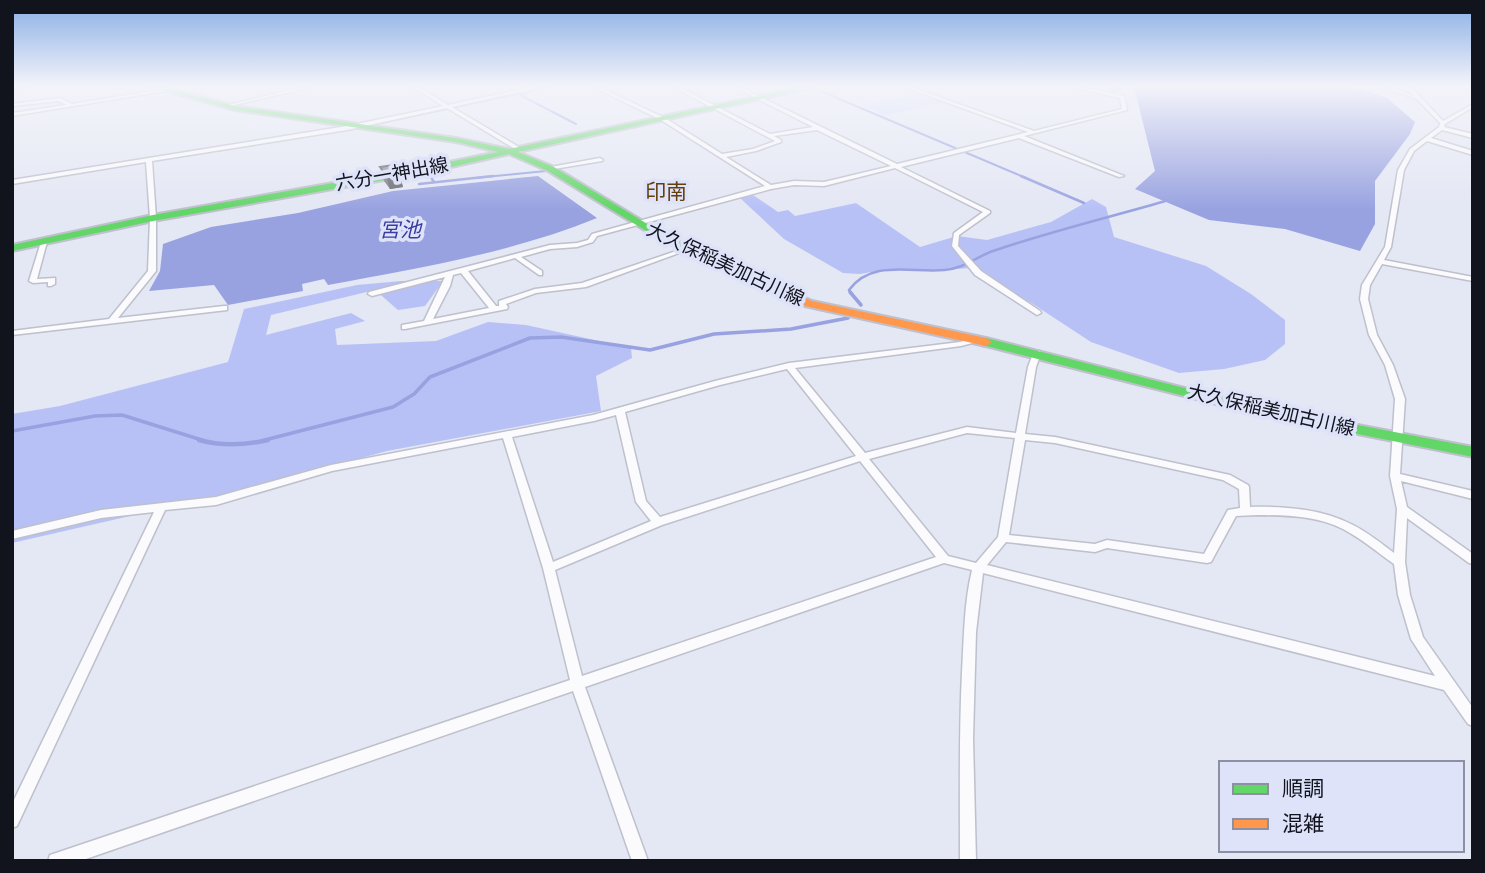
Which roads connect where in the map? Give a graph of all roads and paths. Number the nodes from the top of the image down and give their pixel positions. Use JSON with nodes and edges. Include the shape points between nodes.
{"nodes":[{"id":1,"x":344,"y":128,"type":"edge"},
{"id":2,"x":367,"y":128,"type":"edge"},
{"id":3,"x":480,"y":128,"type":"edge"},
{"id":4,"x":623,"y":128,"type":"edge"},
{"id":5,"x":677,"y":128,"type":"edge"},
{"id":6,"x":760,"y":128,"type":"edge"},
{"id":7,"x":818,"y":128,"type":"joint"},
{"id":8,"x":1020,"y":128,"type":"edge"},
{"id":9,"x":1056,"y":128,"type":"edge"},
{"id":10,"x":1439,"y":128,"type":"edge"},
{"id":11,"x":1450,"y":128,"type":"edge"},
{"id":12,"x":1035,"y":133,"type":"junction"},
{"id":13,"x":772,"y":135,"type":"junction"},
{"id":14,"x":1020,"y":136,"type":"junction"},
{"id":15,"x":1473,"y":136,"type":"edge"},
{"id":16,"x":1427,"y":139,"type":"junction"},
{"id":17,"x":515,"y":151,"type":"junction"},
{"id":18,"x":1473,"y":153,"type":"edge"},
{"id":19,"x":721,"y":156,"type":"junction"},
{"id":20,"x":149,"y":160,"type":"junction"},
{"id":21,"x":600,"y":160,"type":"dead end"},
{"id":22,"x":548,"y":168,"type":"junction"},
{"id":23,"x":898,"y":168,"type":"junction"},
{"id":24,"x":1121,"y":176,"type":"dead end"},
{"id":25,"x":12,"y":182,"type":"edge"},
{"id":26,"x":770,"y":187,"type":"junction"},
{"id":27,"x":153,"y":218,"type":"junction"},
{"id":28,"x":636,"y":224,"type":"junction"},
{"id":29,"x":44,"y":242,"type":"junction"},
{"id":30,"x":12,"y":248,"type":"edge"},
{"id":31,"x":687,"y":249,"type":"junction"},
{"id":32,"x":516,"y":256,"type":"junction"},
{"id":33,"x":1379,"y":261,"type":"junction"},
{"id":34,"x":463,"y":270,"type":"junction"},
{"id":35,"x":450,"y":273,"type":"junction"},
{"id":36,"x":539,"y":273,"type":"dead end"},
{"id":37,"x":1473,"y":279,"type":"edge"},
{"id":38,"x":51,"y":284,"type":"dead end"},
{"id":39,"x":372,"y":294,"type":"dead end"},
{"id":40,"x":224,"y":308,"type":"dead end"},
{"id":41,"x":494,"y":309,"type":"junction"},
{"id":42,"x":1037,"y":313,"type":"dead end"},
{"id":43,"x":112,"y":321,"type":"junction"},
{"id":44,"x":428,"y":322,"type":"junction"},
{"id":45,"x":405,"y":327,"type":"dead end"},
{"id":46,"x":12,"y":333,"type":"edge"},
{"id":47,"x":973,"y":340,"type":"junction"},
{"id":48,"x":1037,"y":354,"type":"junction"},
{"id":49,"x":789,"y":366,"type":"junction"},
{"id":50,"x":620,"y":410,"type":"junction"},
{"id":51,"x":506,"y":434,"type":"junction"},
{"id":52,"x":1020,"y":436,"type":"junction"},
{"id":53,"x":1399,"y":439,"type":"junction"},
{"id":54,"x":1473,"y":452,"type":"edge"},
{"id":55,"x":863,"y":457,"type":"junction"},
{"id":56,"x":1395,"y":476,"type":"junction"},
{"id":57,"x":1473,"y":495,"type":"edge"},
{"id":58,"x":162,"y":508,"type":"junction"},
{"id":59,"x":1402,"y":509,"type":"junction"},
{"id":60,"x":1245,"y":511,"type":"junction"},
{"id":61,"x":658,"y":522,"type":"junction"},
{"id":62,"x":12,"y":536,"type":"edge"},
{"id":63,"x":1003,"y":538,"type":"junction"},
{"id":64,"x":944,"y":559,"type":"junction"},
{"id":65,"x":1473,"y":560,"type":"edge"},
{"id":66,"x":1399,"y":562,"type":"junction"},
{"id":67,"x":979,"y":567,"type":"junction"},
{"id":68,"x":549,"y":568,"type":"junction"},
{"id":69,"x":578,"y":683,"type":"junction"},
{"id":70,"x":1449,"y":685,"type":"junction"},
{"id":71,"x":1473,"y":720,"type":"edge"},
{"id":72,"x":12,"y":821,"type":"edge"},
{"id":73,"x":56,"y":861,"type":"edge"},
{"id":74,"x":640,"y":861,"type":"edge"},
{"id":75,"x":968,"y":861,"type":"edge"}],
"edges":[{"from":1,"to":20,"type":"street"},
{"from":2,"to":17,"type":"main road","name":"大久保稲美加古川線"},
{"from":3,"to":17,"type":"street"},
{"from":4,"to":17,"type":"main road","name":"六分一神出線"},
{"from":5,"to":19,"type":"street"},
{"from":6,"to":13,"type":"street"},
{"from":7,"to":13,"type":"street"},
{"from":7,"to":23,"type":"street"},
{"from":8,"to":12,"type":"street"},
{"from":9,"to":12,"type":"street"},
{"from":10,"to":16,"type":"street"},
{"from":11,"to":15,"type":"street"},
{"from":12,"to":14,"type":"street"},
{"from":13,"to":19,"type":"street","via":[[779,141]]},
{"from":14,"to":23,"type":"street"},
{"from":14,"to":24,"type":"street"},
{"from":16,"to":18,"type":"street"},
{"from":16,"to":33,"type":"street","via":[[1412,150],[1401,170],[1388,247]]},
{"from":17,"to":22,"type":"main road","name":"大久保稲美加古川線"},
{"from":17,"to":27,"type":"main road","name":"六分一神出線"},
{"from":19,"to":26,"type":"street"},
{"from":20,"to":25,"type":"street"},
{"from":20,"to":27,"type":"street"},
{"from":21,"to":22,"type":"street"},
{"from":22,"to":28,"type":"main road","name":"大久保稲美加古川線"},
{"from":23,"to":26,"type":"street","via":[[824,184]]},
{"from":23,"to":42,"type":"street","via":[[988,212],[956,234],[955,246],[978,273]]},
{"from":26,"to":28,"type":"street"},
{"from":27,"to":29,"type":"main road","name":"六分一神出線"},
{"from":27,"to":43,"type":"street","via":[[152,271]]},
{"from":28,"to":31,"type":"main road","name":"大久保稲美加古川線"},
{"from":28,"to":32,"type":"street","via":[[594,235],[591,242],[577,246]]},
{"from":29,"to":30,"type":"main road","name":"六分一神出線"},
{"from":29,"to":38,"type":"street","via":[[33,281],[52,280]]},
{"from":31,"to":41,"type":"street","via":[[583,285],[516,296]]},
{"from":31,"to":47,"type":"main road","name":"大久保稲美加古川線","via":[[809,304]]},
{"from":32,"to":34,"type":"street"},
{"from":32,"to":36,"type":"street"},
{"from":33,"to":37,"type":"street"},
{"from":33,"to":53,"type":"street","via":[[1364,299],[1373,335],[1400,399]]},
{"from":34,"to":35,"type":"street"},
{"from":34,"to":41,"type":"street"},
{"from":35,"to":39,"type":"street"},
{"from":35,"to":44,"type":"street"},
{"from":40,"to":43,"type":"street"},
{"from":41,"to":44,"type":"street"},
{"from":43,"to":46,"type":"street"},
{"from":44,"to":45,"type":"street"},
{"from":47,"to":48,"type":"main road","name":"大久保稲美加古川線"},
{"from":47,"to":49,"type":"street"},
{"from":48,"to":52,"type":"street"},
{"from":48,"to":53,"type":"main road","name":"大久保稲美加古川線","via":[[1248,408]]},
{"from":49,"to":50,"type":"street"},
{"from":49,"to":55,"type":"street"},
{"from":50,"to":51,"type":"street"},
{"from":50,"to":61,"type":"street","via":[[641,502]]},
{"from":51,"to":58,"type":"street","via":[[331,468],[216,500]]},
{"from":51,"to":68,"type":"street"},
{"from":52,"to":55,"type":"street","via":[[967,430]]},
{"from":52,"to":60,"type":"street","via":[[1237,481],[1244,487]]},
{"from":52,"to":63,"type":"street"},
{"from":53,"to":54,"type":"main road","name":"大久保稲美加古川線"},
{"from":53,"to":56,"type":"street"},
{"from":55,"to":61,"type":"street"},
{"from":55,"to":64,"type":"street"},
{"from":56,"to":57,"type":"street"},
{"from":56,"to":59,"type":"street"},
{"from":58,"to":62,"type":"street","via":[[101,514]]},
{"from":58,"to":72,"type":"street"},
{"from":59,"to":65,"type":"street"},
{"from":59,"to":66,"type":"street"},
{"from":60,"to":63,"type":"street","via":[[1232,513],[1207,559],[1107,544],[1095,548]]},
{"from":60,"to":66,"type":"street","via":[[1317,516],[1340,523]]},
{"from":61,"to":68,"type":"street"},
{"from":63,"to":67,"type":"street"},
{"from":64,"to":67,"type":"street"},
{"from":64,"to":69,"type":"street"},
{"from":66,"to":70,"type":"street","via":[[1417,639]]},
{"from":67,"to":70,"type":"street"},
{"from":67,"to":75,"type":"street","via":[[970,632],[966,725]]},
{"from":68,"to":69,"type":"street"},
{"from":69,"to":73,"type":"street"},
{"from":69,"to":74,"type":"street"},
{"from":70,"to":71,"type":"street"}]}
